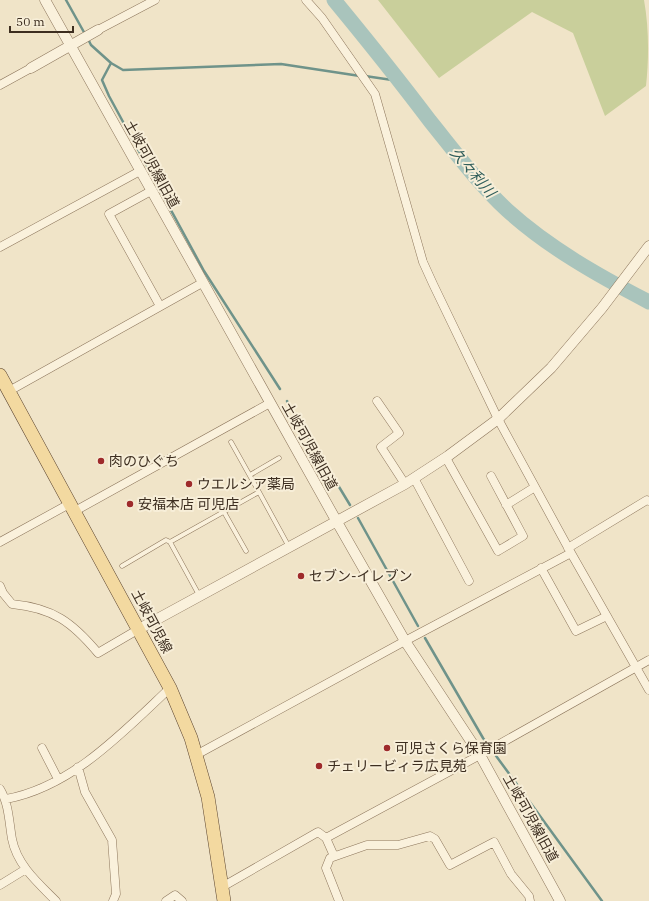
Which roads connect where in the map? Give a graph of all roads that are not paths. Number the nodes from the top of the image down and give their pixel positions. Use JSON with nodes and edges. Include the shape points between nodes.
{"nodes":[{"id":1,"x":45,"y":0,"type":"edge"},
{"id":2,"x":155,"y":0,"type":"edge"},
{"id":3,"x":306,"y":0,"type":"edge"},
{"id":4,"x":98,"y":30,"type":"joint"},
{"id":5,"x":75,"y":44,"type":"junction"},
{"id":6,"x":31,"y":68,"type":"joint"},
{"id":7,"x":0,"y":85,"type":"edge"},
{"id":8,"x":140,"y":170,"type":"junction"},
{"id":9,"x":151,"y":190,"type":"junction"},
{"id":10,"x":649,"y":246,"type":"edge"},
{"id":11,"x":0,"y":247,"type":"edge"},
{"id":12,"x":202,"y":283,"type":"junction"},
{"id":13,"x":160,"y":306,"type":"junction"},
{"id":14,"x":0,"y":375,"type":"edge"},
{"id":15,"x":9,"y":391,"type":"junction"},
{"id":16,"x":377,"y":401,"type":"dead end"},
{"id":17,"x":270,"y":403,"type":"junction"},
{"id":18,"x":498,"y":420,"type":"junction"},
{"id":19,"x":231,"y":442,"type":"dead end"},
{"id":20,"x":279,"y":458,"type":"dead end"},
{"id":21,"x":446,"y":458,"type":"junction"},
{"id":22,"x":250,"y":475,"type":"junction"},
{"id":23,"x":491,"y":476,"type":"dead end"},
{"id":24,"x":409,"y":481,"type":"junction"},
{"id":25,"x":535,"y":487,"type":"junction"},
{"id":26,"x":259,"y":492,"type":"junction"},
{"id":27,"x":649,"y":501,"type":"edge"},
{"id":28,"x":506,"y":505,"type":"junction"},
{"id":29,"x":73,"y":507,"type":"junction"},
{"id":30,"x":224,"y":512,"type":"junction"},
{"id":31,"x":337,"y":522,"type":"junction"},
{"id":32,"x":0,"y":542,"type":"edge"},
{"id":33,"x":170,"y":542,"type":"junction"},
{"id":34,"x":290,"y":547,"type":"junction"},
{"id":35,"x":569,"y":550,"type":"junction"},
{"id":36,"x":246,"y":551,"type":"dead end"},
{"id":37,"x":122,"y":566,"type":"dead end"},
{"id":38,"x":541,"y":568,"type":"junction"},
{"id":39,"x":470,"y":581,"type":"dead end"},
{"id":40,"x":0,"y":586,"type":"edge"},
{"id":41,"x":200,"y":596,"type":"junction"},
{"id":42,"x":607,"y":616,"type":"junction"},
{"id":43,"x":139,"y":629,"type":"junction"},
{"id":44,"x":405,"y":641,"type":"junction"},
{"id":45,"x":649,"y":660,"type":"edge"},
{"id":46,"x":636,"y":667,"type":"junction"},
{"id":47,"x":170,"y":688,"type":"junction"},
{"id":48,"x":649,"y":690,"type":"edge"},
{"id":49,"x":42,"y":748,"type":"dead end"},
{"id":50,"x":483,"y":754,"type":"junction"},
{"id":51,"x":196,"y":755,"type":"junction"},
{"id":52,"x":78,"y":768,"type":"junction"},
{"id":53,"x":58,"y":779,"type":"junction"},
{"id":54,"x":2,"y":794,"type":"edge"},
{"id":55,"x":326,"y":838,"type":"junction"},
{"id":56,"x":334,"y":856,"type":"junction"},
{"id":57,"x":26,"y":869,"type":"junction"},
{"id":58,"x":0,"y":885,"type":"edge"},
{"id":59,"x":222,"y":897,"type":"edge"},
{"id":60,"x":56,"y":901,"type":"edge"},
{"id":61,"x":113,"y":901,"type":"edge"},
{"id":62,"x":166,"y":901,"type":"edge"},
{"id":63,"x":182,"y":901,"type":"edge"},
{"id":64,"x":339,"y":901,"type":"edge"},
{"id":65,"x":530,"y":901,"type":"edge"},
{"id":66,"x":560,"y":901,"type":"edge"}],
"edges":[{"from":1,"to":5,"type":"street","name":"土岐可児線旧道"},
{"from":2,"to":4,"type":"street"},
{"from":3,"to":18,"type":"street","via":[[371,89],[379,105],[423,262]]},
{"from":4,"to":5,"type":"street"},
{"from":5,"to":6,"type":"street"},
{"from":5,"to":8,"type":"street","name":"土岐可児線旧道"},
{"from":6,"to":7,"type":"street"},
{"from":8,"to":9,"type":"street","name":"土岐可児線旧道"},
{"from":8,"to":11,"type":"street"},
{"from":9,"to":12,"type":"street","name":"土岐可児線旧道"},
{"from":9,"to":13,"type":"street","via":[[109,214]]},
{"from":10,"to":18,"type":"street","via":[[602,308],[551,368]]},
{"from":12,"to":13,"type":"street"},
{"from":12,"to":17,"type":"street","name":"土岐可児線旧道"},
{"from":13,"to":15,"type":"street"},
{"from":14,"to":15,"type":"main road","name":"土岐可児線"},
{"from":15,"to":29,"type":"main road","name":"土岐可児線"},
{"from":16,"to":24,"type":"street","via":[[399,432],[380,447]]},
{"from":17,"to":29,"type":"street"},
{"from":17,"to":31,"type":"street","name":"土岐可児線旧道"},
{"from":18,"to":21,"type":"street"},
{"from":18,"to":25,"type":"street"},
{"from":19,"to":22,"type":"lane"},
{"from":20,"to":22,"type":"lane"},
{"from":21,"to":24,"type":"street"},
{"from":21,"to":28,"type":"street","via":[[498,551],[523,536]]},
{"from":22,"to":26,"type":"lane"},
{"from":23,"to":28,"type":"street"},
{"from":24,"to":31,"type":"street"},
{"from":24,"to":39,"type":"street"},
{"from":25,"to":28,"type":"street"},
{"from":25,"to":35,"type":"street"},
{"from":26,"to":30,"type":"lane"},
{"from":26,"to":34,"type":"lane"},
{"from":27,"to":35,"type":"street"},
{"from":29,"to":32,"type":"street"},
{"from":29,"to":43,"type":"main road","name":"土岐可児線"},
{"from":30,"to":33,"type":"lane"},
{"from":30,"to":36,"type":"lane"},
{"from":31,"to":34,"type":"street"},
{"from":31,"to":44,"type":"street","name":"土岐可児線旧道"},
{"from":33,"to":37,"type":"lane","via":[[166,540]]},
{"from":33,"to":41,"type":"lane"},
{"from":34,"to":41,"type":"street"},
{"from":35,"to":38,"type":"street"},
{"from":35,"to":42,"type":"street"},
{"from":38,"to":42,"type":"street","via":[[576,631]]},
{"from":38,"to":44,"type":"street"},
{"from":40,"to":43,"type":"street","via":[[12,604],[35,606],[74,626],[98,653]]},
{"from":41,"to":43,"type":"street"},
{"from":42,"to":46,"type":"street"},
{"from":43,"to":47,"type":"main road","name":"土岐可児線"},
{"from":44,"to":50,"type":"street","name":"土岐可児線旧道"},
{"from":44,"to":51,"type":"street"},
{"from":45,"to":46,"type":"street"},
{"from":46,"to":48,"type":"street"},
{"from":46,"to":50,"type":"street"},
{"from":47,"to":51,"type":"main road","name":"土岐可児線"},
{"from":47,"to":52,"type":"street"},
{"from":49,"to":53,"type":"street"},
{"from":50,"to":55,"type":"street"},
{"from":50,"to":66,"type":"street","name":"土岐可児線旧道"},
{"from":51,"to":59,"type":"main road","name":"土岐可児線","via":[[208,797]]},
{"from":52,"to":53,"type":"street"},
{"from":52,"to":61,"type":"street","via":[[85,792],[112,840],[116,894]]},
{"from":53,"to":54,"type":"street","via":[[19,797]]},
{"from":54,"to":57,"type":"street","via":[[12,840]]},
{"from":55,"to":56,"type":"street"},
{"from":55,"to":59,"type":"street","via":[[318,832]]},
{"from":56,"to":64,"type":"street","via":[[330,858],[326,868]]},
{"from":56,"to":65,"type":"street","via":[[367,845],[398,845],[430,836],[435,839],[450,864],[494,842],[511,874],[530,896]]},
{"from":57,"to":58,"type":"street"},
{"from":57,"to":60,"type":"street"},
{"from":62,"to":63,"type":"street","via":[[175,895]]}]}
